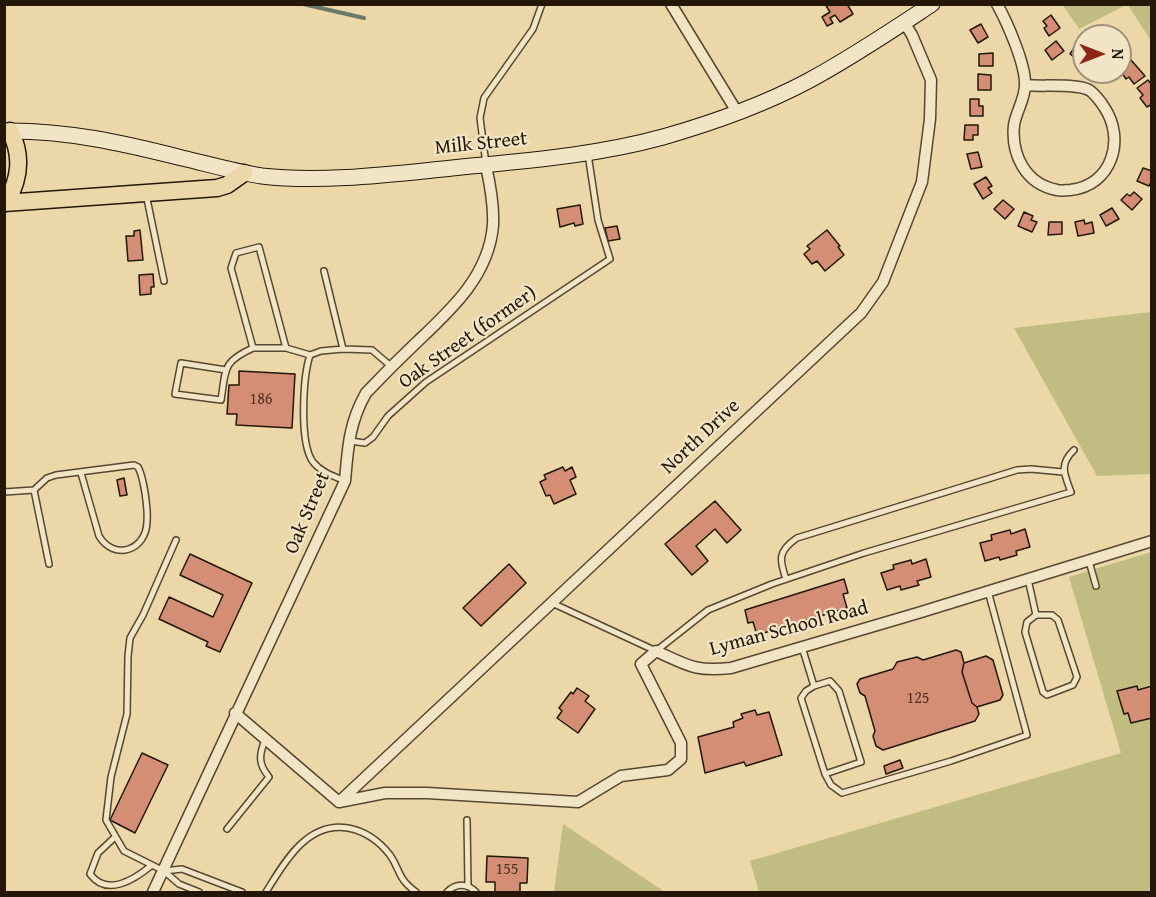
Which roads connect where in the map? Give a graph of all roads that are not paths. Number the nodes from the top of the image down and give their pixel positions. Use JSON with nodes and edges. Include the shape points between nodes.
{"nodes":[{"id":1,"x":542,"y":4,"type":"edge"},
{"id":2,"x":671,"y":4,"type":"edge"},
{"id":3,"x":932,"y":4,"type":"edge"},
{"id":4,"x":997,"y":4,"type":"edge"},
{"id":5,"x":904,"y":22,"type":"junction"},
{"id":6,"x":1025,"y":85,"type":"junction"},
{"id":7,"x":737,"y":112,"type":"junction"},
{"id":8,"x":7,"y":131,"type":"edge"},
{"id":9,"x":588,"y":153,"type":"junction"},
{"id":10,"x":486,"y":166,"type":"junction"},
{"id":11,"x":244,"y":172,"type":"junction"},
{"id":12,"x":146,"y":193,"type":"junction"},
{"id":13,"x":5,"y":203,"type":"edge"},
{"id":14,"x":324,"y":271,"type":"dead end"},
{"id":15,"x":165,"y":281,"type":"dead end"},
{"id":16,"x":253,"y":348,"type":"junction"},
{"id":17,"x":286,"y":348,"type":"junction"},
{"id":18,"x":343,"y":349,"type":"junction"},
{"id":19,"x":310,"y":355,"type":"junction"},
{"id":20,"x":392,"y":367,"type":"junction"},
{"id":21,"x":225,"y":370,"type":"junction"},
{"id":22,"x":349,"y":441,"type":"junction"},
{"id":23,"x":1074,"y":450,"type":"dead end"},
{"id":24,"x":1063,"y":472,"type":"junction"},
{"id":25,"x":81,"y":473,"type":"junction"},
{"id":26,"x":345,"y":481,"type":"junction"},
{"id":27,"x":34,"y":490,"type":"junction"},
{"id":28,"x":4,"y":492,"type":"edge"},
{"id":29,"x":176,"y":540,"type":"dead end"},
{"id":30,"x":1152,"y":541,"type":"edge"},
{"id":31,"x":1089,"y":561,"type":"junction"},
{"id":32,"x":49,"y":564,"type":"dead end"},
{"id":33,"x":786,"y":579,"type":"junction"},
{"id":34,"x":1028,"y":579,"type":"junction"},
{"id":35,"x":1096,"y":586,"type":"dead end"},
{"id":36,"x":988,"y":591,"type":"junction"},
{"id":37,"x":550,"y":603,"type":"junction"},
{"id":38,"x":1036,"y":615,"type":"junction"},
{"id":39,"x":802,"y":647,"type":"junction"},
{"id":40,"x":656,"y":651,"type":"junction"},
{"id":41,"x":814,"y":686,"type":"junction"},
{"id":42,"x":235,"y":713,"type":"junction"},
{"id":43,"x":266,"y":738,"type":"junction"},
{"id":44,"x":825,"y":774,"type":"junction"},
{"id":45,"x":339,"y":802,"type":"junction"},
{"id":46,"x":467,"y":820,"type":"dead end"},
{"id":47,"x":227,"y":829,"type":"dead end"},
{"id":48,"x":115,"y":837,"type":"junction"},
{"id":49,"x":152,"y":865,"type":"junction"},
{"id":50,"x":164,"y":871,"type":"junction"},
{"id":51,"x":468,"y":886,"type":"junction"},
{"id":52,"x":153,"y":892,"type":"edge"},
{"id":53,"x":199,"y":892,"type":"edge"},
{"id":54,"x":242,"y":892,"type":"edge"},
{"id":55,"x":266,"y":892,"type":"edge"},
{"id":56,"x":416,"y":892,"type":"edge"},
{"id":57,"x":447,"y":892,"type":"edge"},
{"id":58,"x":476,"y":892,"type":"edge"}],
"edges":[{"from":1,"to":10,"type":"lane","via":[[533,29],[484,98],[480,118]]},
{"from":2,"to":7,"type":"street"},
{"from":3,"to":5,"type":"main road","name":"Milk Street"},
{"from":4,"to":6,"type":"street","via":[[1018,50]]},
{"from":5,"to":7,"type":"main road","name":"Milk Street","via":[[807,82]]},
{"from":5,"to":37,"type":"street","name":"North Drive","via":[[931,80],[930,119],[922,182],[883,282],[861,313]]},
{"from":6,"to":6,"type":"street","via":[[1014,125],[1014,151],[1024,171],[1058,191],[1082,188],[1097,180],[1113,153],[1114,136],[1110,116],[1101,102],[1089,90]]},
{"from":7,"to":9,"type":"main road","name":"Milk Street","via":[[662,137]]},
{"from":8,"to":11,"type":"main road","name":"Milk Street","via":[[84,136]]},
{"from":8,"to":13,"type":"highway","via":[[17,147],[19,164],[16,183]]},
{"from":9,"to":10,"type":"main road","name":"Milk Street"},
{"from":9,"to":22,"type":"lane","name":"Oak Street (former)","via":[[598,220],[610,259],[426,382],[365,443]]},
{"from":10,"to":11,"type":"main road","name":"Milk Street","via":[[324,177]]},
{"from":10,"to":20,"type":"street","name":"Oak Street","via":[[493,225],[481,266],[460,300]]},
{"from":11,"to":12,"type":"highway","via":[[217,188]]},
{"from":12,"to":13,"type":"highway"},
{"from":12,"to":15,"type":"lane"},
{"from":14,"to":18,"type":"lane"},
{"from":16,"to":17,"type":"lane"},
{"from":16,"to":17,"type":"lane","via":[[231,268],[236,253],[259,247]]},
{"from":16,"to":21,"type":"lane","via":[[235,356]]},
{"from":17,"to":19,"type":"lane"},
{"from":18,"to":19,"type":"lane"},
{"from":18,"to":20,"type":"lane","via":[[372,350]]},
{"from":19,"to":26,"type":"lane","via":[[304,424],[308,454],[323,472]]},
{"from":20,"to":22,"type":"street","name":"Oak Street","via":[[360,402]]},
{"from":21,"to":21,"type":"lane","via":[[221,400],[175,394],[181,363]]},
{"from":22,"to":26,"type":"street","name":"Oak Street"},
{"from":23,"to":24,"type":"lane","via":[[1066,457]]},
{"from":24,"to":33,"type":"lane","via":[[1071,492]]},
{"from":24,"to":33,"type":"lane","via":[[1017,470],[797,538],[781,556]]},
{"from":25,"to":25,"type":"lane","via":[[138,467],[147,523],[140,542],[132,548],[114,550],[104,545]]},
{"from":25,"to":27,"type":"lane","via":[[47,478]]},
{"from":26,"to":42,"type":"street","name":"Oak Street"},
{"from":27,"to":28,"type":"lane"},
{"from":27,"to":32,"type":"lane"},
{"from":29,"to":48,"type":"lane","via":[[130,638],[127,714],[111,777],[106,820]]},
{"from":30,"to":31,"type":"street","name":"Lyman School Road"},
{"from":31,"to":34,"type":"street","name":"Lyman School Road"},
{"from":31,"to":35,"type":"lane"},
{"from":33,"to":40,"type":"lane","via":[[708,610]]},
{"from":34,"to":36,"type":"street","name":"Lyman School Road"},
{"from":34,"to":38,"type":"lane"},
{"from":36,"to":39,"type":"street","name":"Lyman School Road"},
{"from":36,"to":44,"type":"lane","via":[[1027,735],[842,793]]},
{"from":37,"to":40,"type":"lane"},
{"from":37,"to":45,"type":"street","name":"North Drive"},
{"from":38,"to":38,"type":"lane","via":[[1027,622],[1025,632],[1047,695],[1073,685],[1077,677],[1058,620],[1052,615]]},
{"from":39,"to":40,"type":"street","name":"Lyman School Road","via":[[731,668],[705,670]]},
{"from":39,"to":41,"type":"lane"},
{"from":40,"to":45,"type":"street","via":[[641,664],[681,743],[681,759],[668,770],[621,776],[578,802],[385,793]]},
{"from":41,"to":44,"type":"lane","via":[[801,698]]},
{"from":41,"to":44,"type":"lane","via":[[830,681],[839,691],[861,762]]},
{"from":42,"to":43,"type":"street"},
{"from":42,"to":50,"type":"street","name":"Oak Street"},
{"from":43,"to":45,"type":"street"},
{"from":43,"to":47,"type":"lane","via":[[259,755],[261,768],[269,777]]},
{"from":46,"to":51,"type":"lane"},
{"from":48,"to":49,"type":"lane","via":[[123,851]]},
{"from":48,"to":49,"type":"lane","via":[[98,853],[90,874],[96,884],[124,885]]},
{"from":49,"to":50,"type":"lane"},
{"from":50,"to":52,"type":"street","name":"Oak Street"},
{"from":50,"to":53,"type":"lane","via":[[179,884]]},
{"from":50,"to":54,"type":"lane","via":[[182,869]]},
{"from":51,"to":57,"type":"lane","via":[[458,885]]},
{"from":51,"to":58,"type":"lane"},
{"from":55,"to":56,"type":"lane","via":[[294,851],[335,825],[360,830],[374,839],[390,856],[404,883]]}]}
